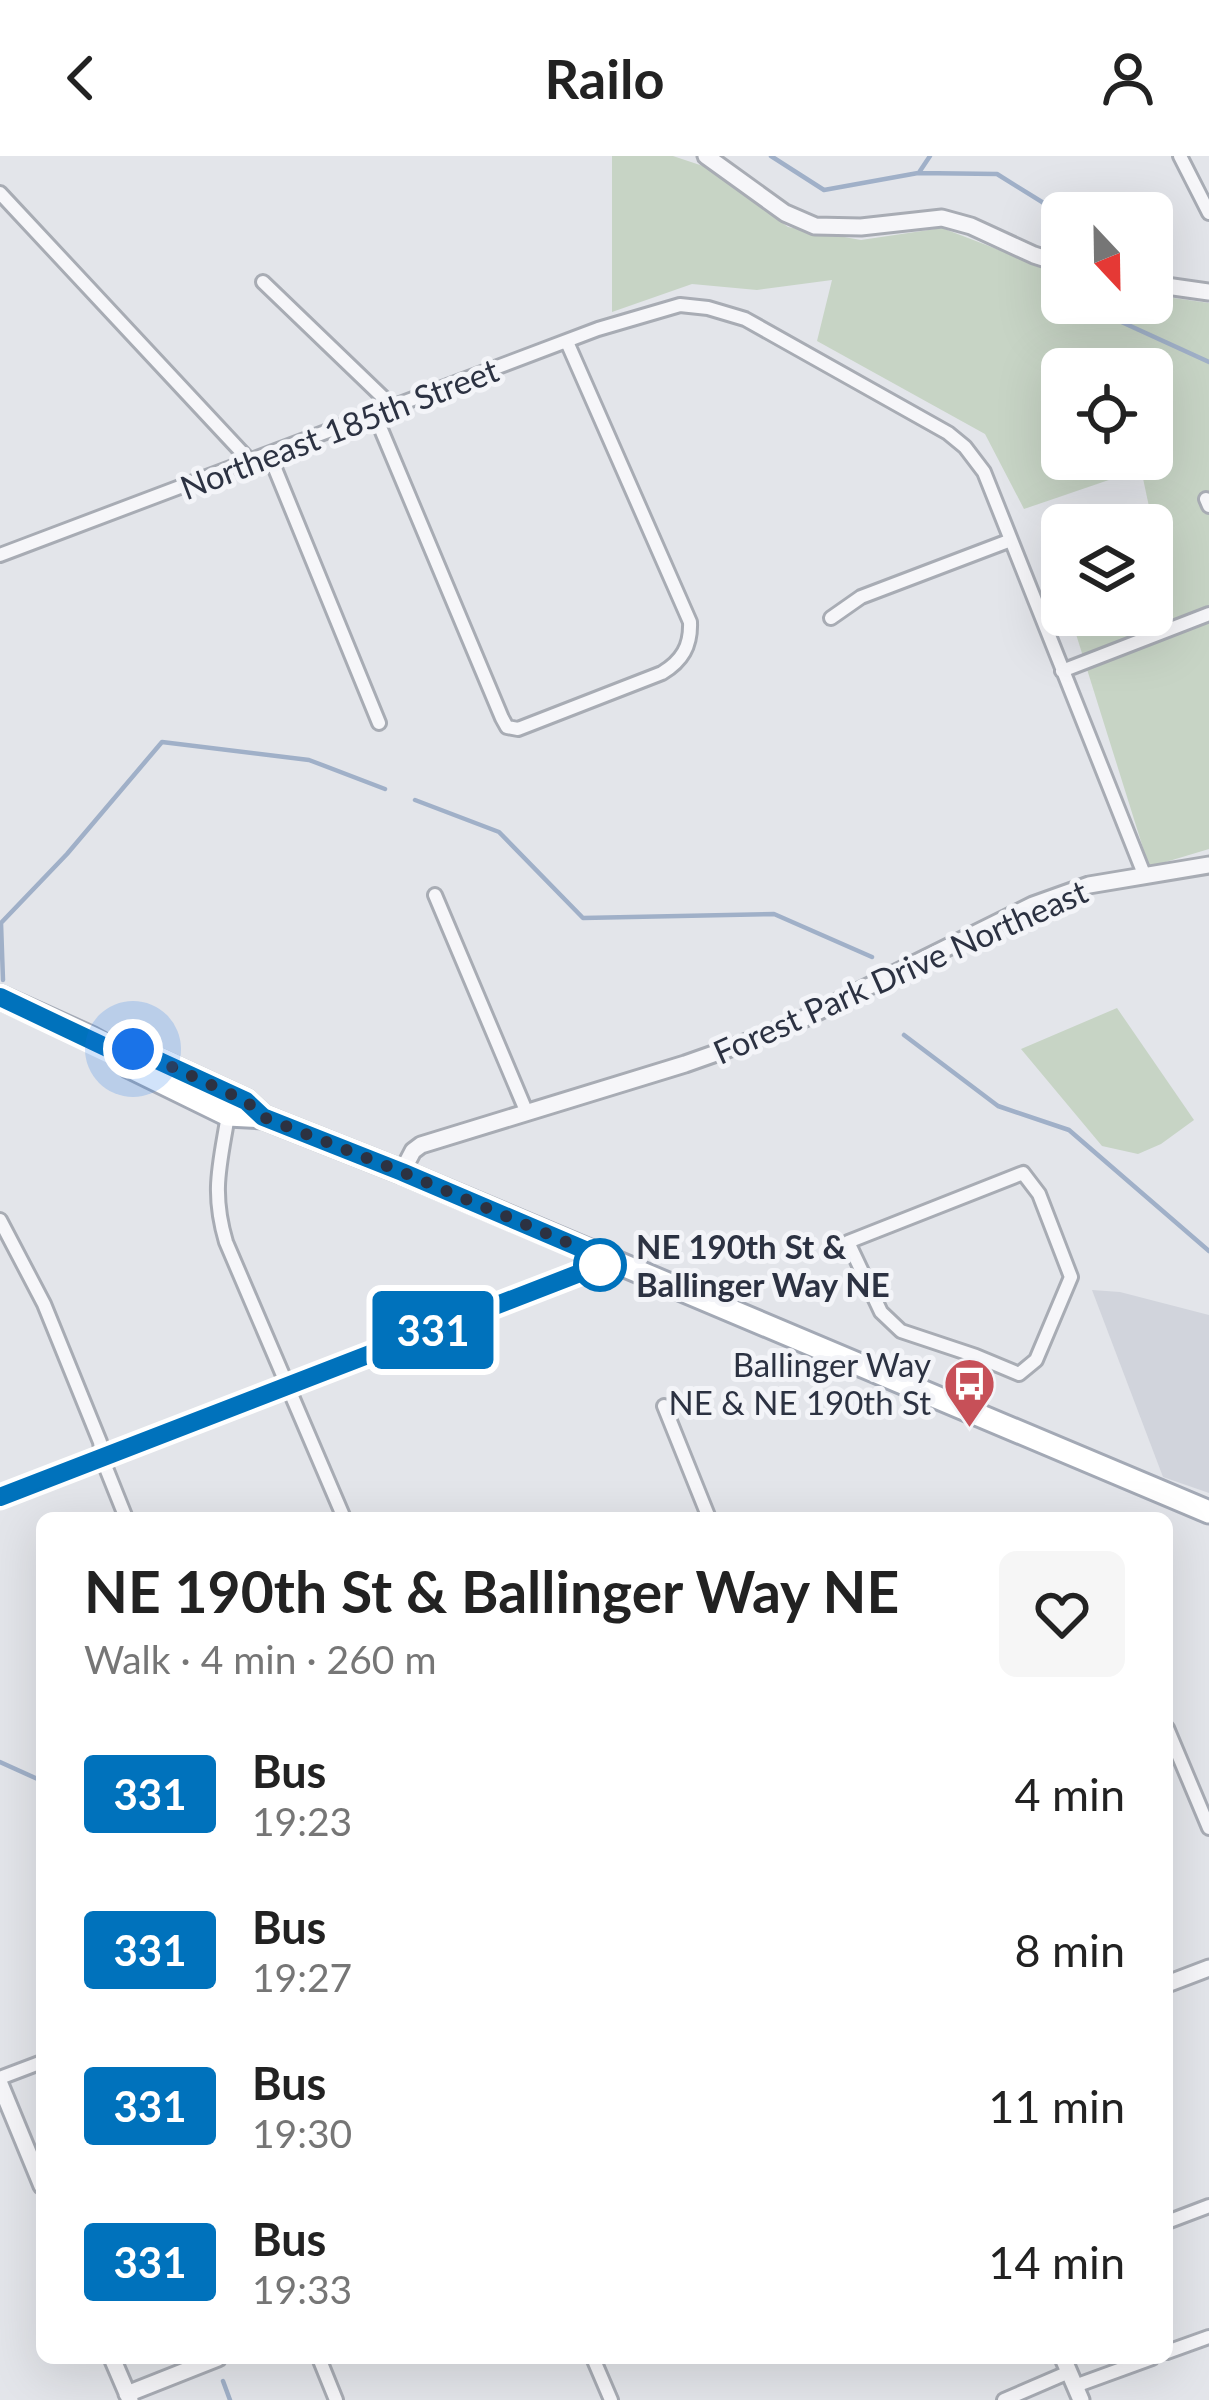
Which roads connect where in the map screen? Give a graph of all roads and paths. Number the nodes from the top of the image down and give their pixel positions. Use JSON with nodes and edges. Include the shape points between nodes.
{"nodes":[{"id":1,"x":706,"y":156,"type":"edge"},
{"id":2,"x":1180,"y":156,"type":"edge"},
{"id":3,"x":0,"y":193,"type":"edge"},
{"id":4,"x":1209,"y":214,"type":"edge"},
{"id":5,"x":1041,"y":257,"type":"edge"},
{"id":6,"x":263,"y":282,"type":"dead end"},
{"id":7,"x":1173,"y":287,"type":"edge"},
{"id":8,"x":1209,"y":292,"type":"edge"},
{"id":9,"x":567,"y":342,"type":"junction"},
{"id":10,"x":394,"y":408,"type":"junction"},
{"id":11,"x":375,"y":415,"type":"junction"},
{"id":12,"x":269,"y":454,"type":"junction"},
{"id":13,"x":250,"y":461,"type":"junction"},
{"id":14,"x":1011,"y":540,"type":"junction"},
{"id":15,"x":0,"y":554,"type":"edge"},
{"id":16,"x":1209,"y":614,"type":"edge"},
{"id":17,"x":831,"y":618,"type":"dead end"},
{"id":18,"x":1062,"y":671,"type":"junction"},
{"id":19,"x":379,"y":723,"type":"dead end"},
{"id":20,"x":1209,"y":866,"type":"edge"},
{"id":21,"x":1144,"y":874,"type":"junction"},
{"id":22,"x":435,"y":895,"type":"dead end"},
{"id":23,"x":0,"y":997,"type":"edge"},
{"id":24,"x":116,"y":1052,"type":"junction"},
{"id":25,"x":527,"y":1113,"type":"junction"},
{"id":26,"x":229,"y":1115,"type":"junction"},
{"id":27,"x":263,"y":1117,"type":"junction"},
{"id":28,"x":402,"y":1172,"type":"junction"},
{"id":29,"x":0,"y":1220,"type":"edge"},
{"id":30,"x":611,"y":1261,"type":"junction"},
{"id":31,"x":976,"y":1357,"type":"junction"},
{"id":32,"x":289,"y":1385,"type":"junction"},
{"id":33,"x":953,"y":1404,"type":"junction"},
{"id":34,"x":664,"y":1406,"type":"dead end"},
{"id":35,"x":102,"y":1458,"type":"junction"},
{"id":36,"x":0,"y":1497,"type":"edge"},
{"id":37,"x":124,"y":1512,"type":"edge"},
{"id":38,"x":342,"y":1512,"type":"edge"},
{"id":39,"x":708,"y":1512,"type":"edge"},
{"id":40,"x":1209,"y":1512,"type":"edge"},
{"id":41,"x":1173,"y":1742,"type":"edge"},
{"id":42,"x":1209,"y":1828,"type":"edge"},
{"id":43,"x":1209,"y":1967,"type":"edge"},
{"id":44,"x":1173,"y":1982,"type":"edge"},
{"id":45,"x":36,"y":2065,"type":"edge"},
{"id":46,"x":0,"y":2081,"type":"edge"},
{"id":47,"x":36,"y":2171,"type":"edge"},
{"id":48,"x":1209,"y":2206,"type":"edge"},
{"id":49,"x":1173,"y":2220,"type":"edge"},
{"id":50,"x":1209,"y":2337,"type":"edge"},
{"id":51,"x":1173,"y":2351,"type":"edge"},
{"id":52,"x":114,"y":2364,"type":"edge"},
{"id":53,"x":204,"y":2364,"type":"edge"},
{"id":54,"x":321,"y":2364,"type":"edge"},
{"id":55,"x":596,"y":2364,"type":"edge"},
{"id":56,"x":1129,"y":2364,"type":"edge"},
{"id":57,"x":1072,"y":2379,"type":"edge"},
{"id":58,"x":123,"y":2398,"type":"edge"},
{"id":59,"x":336,"y":2400,"type":"edge"},
{"id":60,"x":611,"y":2400,"type":"edge"},
{"id":61,"x":1004,"y":2400,"type":"edge"}],
"edges":[{"from":1,"to":5,"type":"street","via":[[815,226],[942,218]]},
{"from":2,"to":4,"type":"street"},
{"from":3,"to":13,"type":"street"},
{"from":6,"to":10,"type":"street"},
{"from":7,"to":8,"type":"street"},
{"from":9,"to":10,"type":"street","name":"Northeast 185th Street"},
{"from":9,"to":11,"type":"street","via":[[691,638],[662,673],[518,729],[507,727]]},
{"from":9,"to":14,"type":"street","name":"Northeast 185th Street","via":[[680,304],[745,319],[965,447]]},
{"from":10,"to":11,"type":"street","name":"Northeast 185th Street"},
{"from":11,"to":12,"type":"street","name":"Northeast 185th Street"},
{"from":12,"to":13,"type":"street","name":"Northeast 185th Street"},
{"from":12,"to":19,"type":"street"},
{"from":13,"to":15,"type":"street","name":"Northeast 185th Street"},
{"from":14,"to":17,"type":"street","via":[[861,597]]},
{"from":14,"to":18,"type":"street"},
{"from":16,"to":18,"type":"street"},
{"from":18,"to":21,"type":"street"},
{"from":20,"to":21,"type":"street","name":"Forest Park Drive Northeast"},
{"from":21,"to":25,"type":"street","name":"Forest Park Drive Northeast","via":[[1034,904],[753,1040]]},
{"from":22,"to":25,"type":"street"},
{"from":23,"to":24,"type":"main road"},
{"from":24,"to":26,"type":"main road","via":[[130,1067]]},
{"from":24,"to":27,"type":"main road","via":[[133,1049],[246,1101]]},
{"from":25,"to":28,"type":"street","name":"Forest Park Drive Northeast","via":[[421,1145]]},
{"from":26,"to":27,"type":"main road"},
{"from":26,"to":32,"type":"street","via":[[219,1218]]},
{"from":27,"to":28,"type":"main road"},
{"from":28,"to":30,"type":"main road"},
{"from":29,"to":35,"type":"street","via":[[44,1304]]},
{"from":30,"to":32,"type":"street"},
{"from":30,"to":33,"type":"main road"},
{"from":31,"to":31,"type":"street","via":[[1019,1374],[1036,1360],[1071,1277],[1023,1173],[848,1242],[881,1312],[901,1331]]},
{"from":31,"to":33,"type":"street"},
{"from":32,"to":35,"type":"street"},
{"from":32,"to":38,"type":"street"},
{"from":33,"to":40,"type":"main road"},
{"from":34,"to":39,"type":"street"},
{"from":35,"to":36,"type":"street"},
{"from":35,"to":37,"type":"street"},
{"from":41,"to":42,"type":"street"},
{"from":43,"to":44,"type":"street"},
{"from":45,"to":46,"type":"street"},
{"from":46,"to":47,"type":"street"},
{"from":48,"to":49,"type":"street"},
{"from":50,"to":51,"type":"street"},
{"from":52,"to":58,"type":"street"},
{"from":53,"to":58,"type":"street"},
{"from":54,"to":59,"type":"street"},
{"from":55,"to":60,"type":"street"},
{"from":56,"to":57,"type":"street"},
{"from":57,"to":61,"type":"street"}]}
